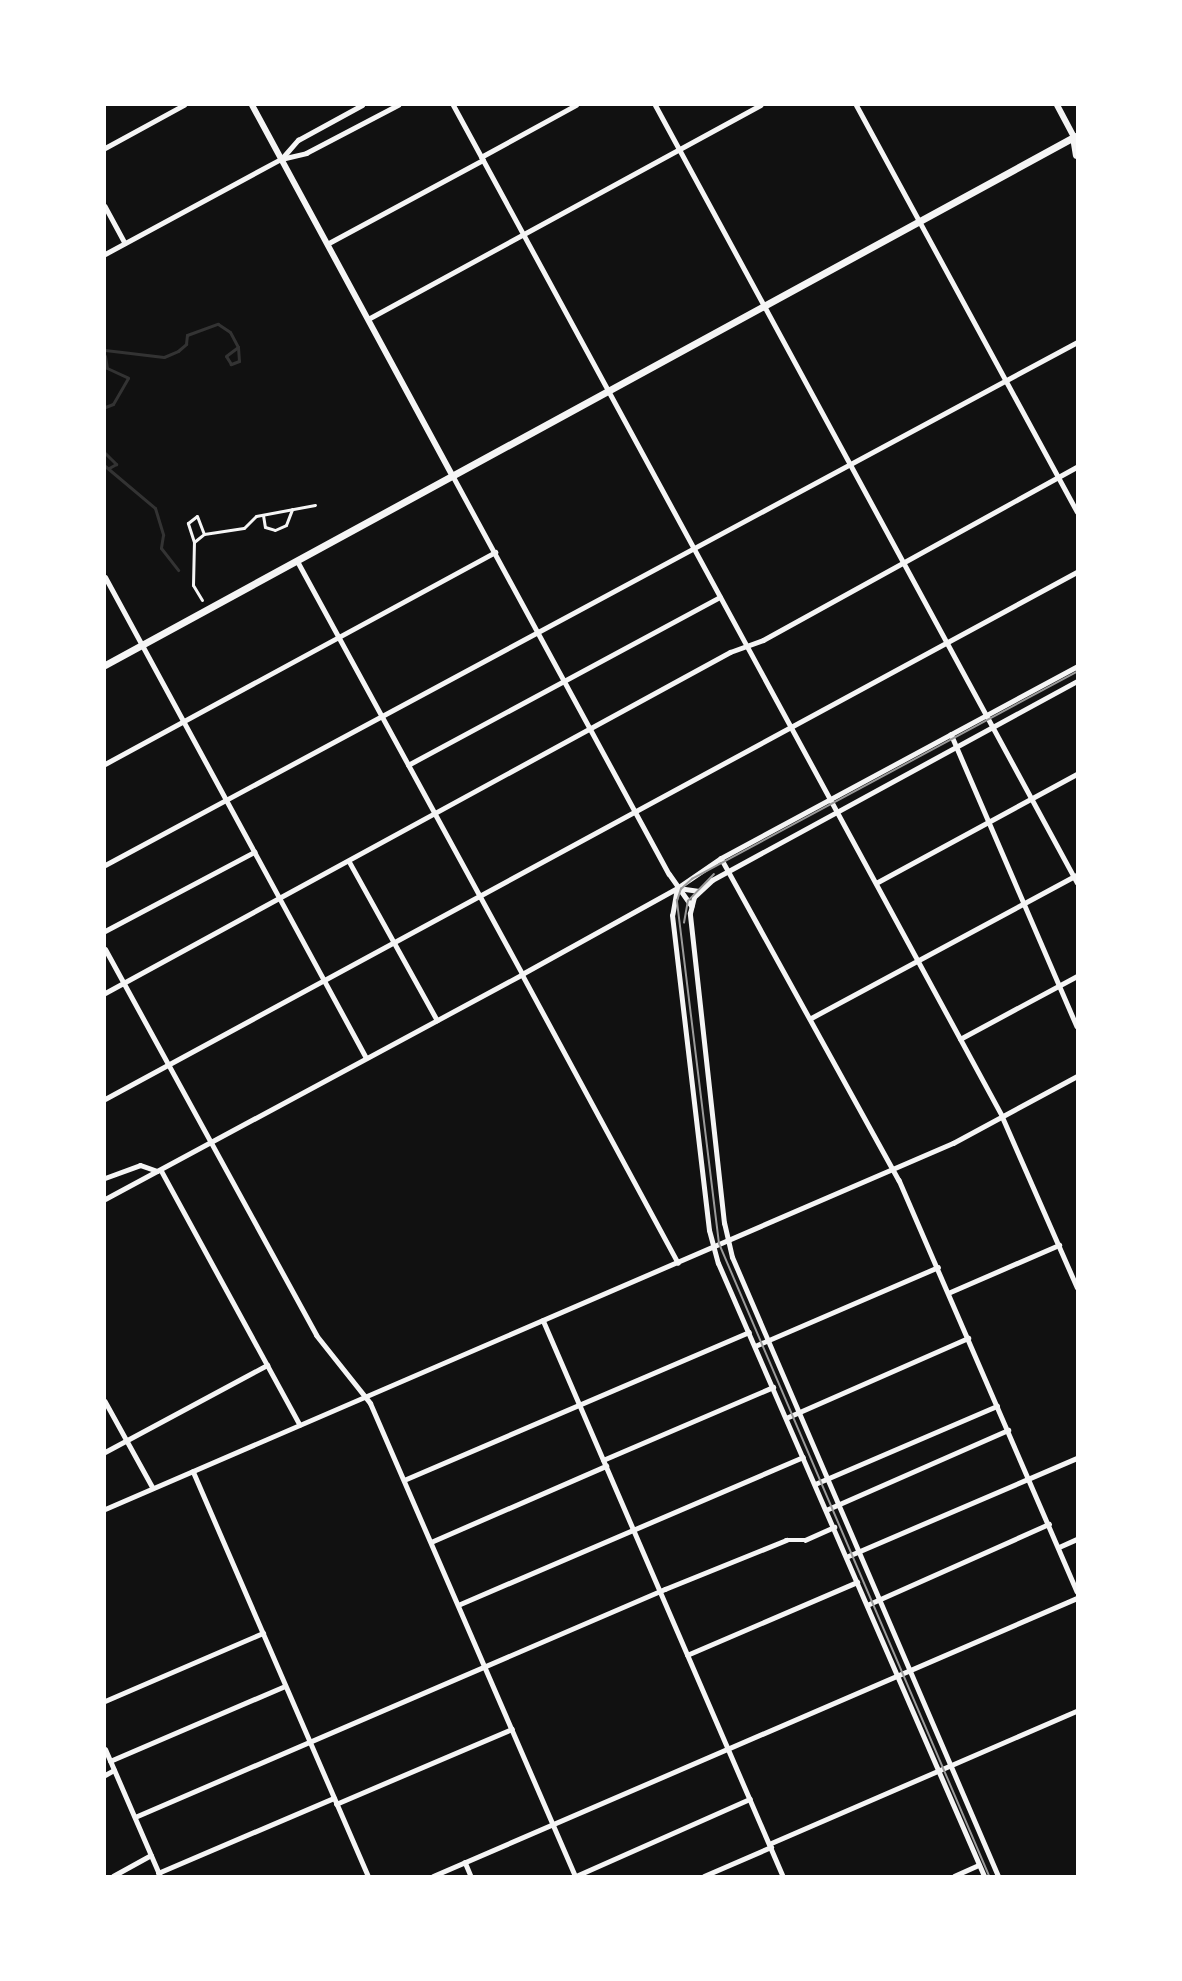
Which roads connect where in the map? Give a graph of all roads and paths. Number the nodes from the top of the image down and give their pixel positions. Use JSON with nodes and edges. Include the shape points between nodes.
{"nodes":[{"id":1,"x":184,"y":105,"type":"edge"},
{"id":2,"x":252,"y":105,"type":"edge"},
{"id":3,"x":362,"y":105,"type":"edge"},
{"id":4,"x":398,"y":105,"type":"edge"},
{"id":5,"x":453,"y":105,"type":"edge"},
{"id":6,"x":576,"y":105,"type":"edge"},
{"id":7,"x":655,"y":105,"type":"edge"},
{"id":8,"x":761,"y":105,"type":"edge"},
{"id":9,"x":856,"y":105,"type":"edge"},
{"id":10,"x":1058,"y":105,"type":"edge"},
{"id":11,"x":1076,"y":137,"type":"edge"},
{"id":12,"x":105,"y":148,"type":"edge"},
{"id":13,"x":679,"y":150,"type":"junction"},
{"id":14,"x":1077,"y":155,"type":"edge"},
{"id":15,"x":482,"y":158,"type":"junction"},
{"id":16,"x":281,"y":159,"type":"junction"},
{"id":17,"x":105,"y":206,"type":"edge"},
{"id":18,"x":919,"y":221,"type":"junction"},
{"id":19,"x":523,"y":234,"type":"junction"},
{"id":20,"x":126,"y":243,"type":"junction"},
{"id":21,"x":327,"y":244,"type":"junction"},
{"id":22,"x":105,"y":254,"type":"edge"},
{"id":23,"x":764,"y":306,"type":"junction"},
{"id":24,"x":368,"y":319,"type":"junction"},
{"id":25,"x":1077,"y":342,"type":"edge"},
{"id":26,"x":1005,"y":381,"type":"junction"},
{"id":27,"x":608,"y":390,"type":"junction"},
{"id":28,"x":850,"y":465,"type":"junction"},
{"id":29,"x":1077,"y":466,"type":"edge"},
{"id":30,"x":452,"y":475,"type":"junction"},
{"id":31,"x":1058,"y":477,"type":"junction"},
{"id":32,"x":315,"y":505,"type":"dead end"},
{"id":33,"x":292,"y":510,"type":"junction"},
{"id":34,"x":1077,"y":512,"type":"edge"},
{"id":35,"x":263,"y":515,"type":"junction"},
{"id":36,"x":204,"y":534,"type":"junction"},
{"id":37,"x":194,"y":542,"type":"junction"},
{"id":38,"x":693,"y":547,"type":"junction"},
{"id":39,"x":495,"y":552,"type":"junction"},
{"id":40,"x":297,"y":561,"type":"junction"},
{"id":41,"x":902,"y":562,"type":"junction"},
{"id":42,"x":1077,"y":572,"type":"edge"},
{"id":43,"x":105,"y":577,"type":"edge"},
{"id":44,"x":720,"y":597,"type":"junction"},
{"id":45,"x":202,"y":600,"type":"dead end"},
{"id":46,"x":537,"y":630,"type":"junction"},
{"id":47,"x":339,"y":637,"type":"junction"},
{"id":48,"x":946,"y":643,"type":"junction"},
{"id":49,"x":142,"y":645,"type":"junction"},
{"id":50,"x":747,"y":646,"type":"junction"},
{"id":51,"x":105,"y":664,"type":"edge"},
{"id":52,"x":1077,"y":666,"type":"edge"},
{"id":53,"x":1077,"y":681,"type":"edge"},
{"id":54,"x":565,"y":682,"type":"junction"},
{"id":55,"x":381,"y":715,"type":"junction"},
{"id":56,"x":986,"y":715,"type":"junction"},
{"id":57,"x":183,"y":722,"type":"junction"},
{"id":58,"x":791,"y":727,"type":"junction"},
{"id":59,"x":992,"y":727,"type":"junction"},
{"id":60,"x":590,"y":729,"type":"junction"},
{"id":61,"x":951,"y":734,"type":"junction"},
{"id":62,"x":956,"y":747,"type":"junction"},
{"id":63,"x":105,"y":764,"type":"edge"},
{"id":64,"x":408,"y":765,"type":"junction"},
{"id":65,"x":1077,"y":774,"type":"edge"},
{"id":66,"x":830,"y":799,"type":"junction"},
{"id":67,"x":1031,"y":799,"type":"junction"},
{"id":68,"x":225,"y":800,"type":"junction"},
{"id":69,"x":635,"y":812,"type":"junction"},
{"id":70,"x":837,"y":812,"type":"junction"},
{"id":71,"x":435,"y":813,"type":"junction"},
{"id":72,"x":988,"y":822,"type":"junction"},
{"id":73,"x":254,"y":852,"type":"junction"},
{"id":74,"x":721,"y":858,"type":"junction"},
{"id":75,"x":349,"y":861,"type":"junction"},
{"id":76,"x":105,"y":865,"type":"edge"},
{"id":77,"x":729,"y":871,"type":"junction"},
{"id":78,"x":1075,"y":876,"type":"edge"},
{"id":79,"x":876,"y":883,"type":"junction"},
{"id":80,"x":1077,"y":883,"type":"edge"},
{"id":81,"x":677,"y":888,"type":"junction"},
{"id":82,"x":699,"y":891,"type":"junction"},
{"id":83,"x":479,"y":896,"type":"junction"},
{"id":84,"x":279,"y":898,"type":"junction"},
{"id":85,"x":1024,"y":903,"type":"junction"},
{"id":86,"x":691,"y":906,"type":"junction"},
{"id":87,"x":105,"y":931,"type":"edge"},
{"id":88,"x":394,"y":942,"type":"junction"},
{"id":89,"x":105,"y":949,"type":"edge"},
{"id":90,"x":918,"y":961,"type":"junction"},
{"id":91,"x":522,"y":974,"type":"junction"},
{"id":92,"x":1077,"y":976,"type":"edge"},
{"id":93,"x":324,"y":981,"type":"junction"},
{"id":94,"x":123,"y":983,"type":"junction"},
{"id":95,"x":1059,"y":985,"type":"junction"},
{"id":96,"x":105,"y":993,"type":"edge"},
{"id":97,"x":811,"y":1018,"type":"junction"},
{"id":98,"x":437,"y":1020,"type":"junction"},
{"id":99,"x":1077,"y":1026,"type":"edge"},
{"id":100,"x":960,"y":1039,"type":"junction"},
{"id":101,"x":366,"y":1058,"type":"junction"},
{"id":102,"x":168,"y":1065,"type":"junction"},
{"id":103,"x":1077,"y":1076,"type":"edge"},
{"id":104,"x":105,"y":1099,"type":"edge"},
{"id":105,"x":1002,"y":1116,"type":"junction"},
{"id":106,"x":211,"y":1142,"type":"junction"},
{"id":107,"x":894,"y":1169,"type":"junction"},
{"id":108,"x":159,"y":1170,"type":"junction"},
{"id":109,"x":105,"y":1178,"type":"edge"},
{"id":110,"x":105,"y":1199,"type":"edge"},
{"id":111,"x":728,"y":1240,"type":"junction"},
{"id":112,"x":1059,"y":1245,"type":"junction"},
{"id":113,"x":713,"y":1246,"type":"junction"},
{"id":114,"x":678,"y":1262,"type":"junction"},
{"id":115,"x":938,"y":1267,"type":"junction"},
{"id":116,"x":1077,"y":1287,"type":"edge"},
{"id":117,"x":948,"y":1293,"type":"junction"},
{"id":118,"x":543,"y":1320,"type":"junction"},
{"id":119,"x":749,"y":1332,"type":"junction"},
{"id":120,"x":968,"y":1338,"type":"junction"},
{"id":121,"x":767,"y":1341,"type":"junction"},
{"id":122,"x":755,"y":1346,"type":"junction"},
{"id":123,"x":267,"y":1365,"type":"junction"},
{"id":124,"x":773,"y":1387,"type":"junction"},
{"id":125,"x":366,"y":1396,"type":"junction"},
{"id":126,"x":105,"y":1401,"type":"edge"},
{"id":127,"x":579,"y":1404,"type":"junction"},
{"id":128,"x":998,"y":1406,"type":"junction"},
{"id":129,"x":798,"y":1412,"type":"junction"},
{"id":130,"x":786,"y":1418,"type":"junction"},
{"id":131,"x":300,"y":1425,"type":"junction"},
{"id":132,"x":1008,"y":1431,"type":"junction"},
{"id":133,"x":127,"y":1440,"type":"junction"},
{"id":134,"x":105,"y":1452,"type":"edge"},
{"id":135,"x":803,"y":1457,"type":"junction"},
{"id":136,"x":1077,"y":1458,"type":"edge"},
{"id":137,"x":603,"y":1460,"type":"junction"},
{"id":138,"x":606,"y":1466,"type":"junction"},
{"id":139,"x":193,"y":1471,"type":"junction"},
{"id":140,"x":827,"y":1479,"type":"junction"},
{"id":141,"x":1029,"y":1479,"type":"junction"},
{"id":142,"x":404,"y":1480,"type":"junction"},
{"id":143,"x":814,"y":1484,"type":"junction"},
{"id":144,"x":153,"y":1488,"type":"junction"},
{"id":145,"x":838,"y":1505,"type":"junction"},
{"id":146,"x":105,"y":1509,"type":"edge"},
{"id":147,"x":826,"y":1510,"type":"junction"},
{"id":148,"x":1049,"y":1524,"type":"junction"},
{"id":149,"x":834,"y":1527,"type":"junction"},
{"id":150,"x":633,"y":1528,"type":"junction"},
{"id":151,"x":1077,"y":1539,"type":"edge"},
{"id":152,"x":431,"y":1542,"type":"junction"},
{"id":153,"x":1059,"y":1547,"type":"junction"},
{"id":154,"x":858,"y":1552,"type":"junction"},
{"id":155,"x":846,"y":1557,"type":"junction"},
{"id":156,"x":857,"y":1581,"type":"junction"},
{"id":157,"x":660,"y":1591,"type":"junction"},
{"id":158,"x":1077,"y":1591,"type":"edge"},
{"id":159,"x":1077,"y":1598,"type":"edge"},
{"id":160,"x":879,"y":1599,"type":"junction"},
{"id":161,"x":458,"y":1605,"type":"junction"},
{"id":162,"x":867,"y":1605,"type":"junction"},
{"id":163,"x":262,"y":1633,"type":"junction"},
{"id":164,"x":687,"y":1655,"type":"junction"},
{"id":165,"x":484,"y":1666,"type":"junction"},
{"id":166,"x":910,"y":1670,"type":"junction"},
{"id":167,"x":896,"y":1676,"type":"junction"},
{"id":168,"x":285,"y":1686,"type":"junction"},
{"id":169,"x":105,"y":1701,"type":"edge"},
{"id":170,"x":1077,"y":1711,"type":"edge"},
{"id":171,"x":512,"y":1729,"type":"junction"},
{"id":172,"x":310,"y":1742,"type":"junction"},
{"id":173,"x":728,"y":1748,"type":"junction"},
{"id":174,"x":105,"y":1749,"type":"edge"},
{"id":175,"x":110,"y":1761,"type":"junction"},
{"id":176,"x":950,"y":1766,"type":"junction"},
{"id":177,"x":114,"y":1770,"type":"junction"},
{"id":178,"x":938,"y":1770,"type":"junction"},
{"id":179,"x":105,"y":1775,"type":"edge"},
{"id":180,"x":334,"y":1798,"type":"junction"},
{"id":181,"x":750,"y":1799,"type":"junction"},
{"id":182,"x":336,"y":1804,"type":"junction"},
{"id":183,"x":135,"y":1817,"type":"junction"},
{"id":184,"x":553,"y":1824,"type":"junction"},
{"id":185,"x":770,"y":1846,"type":"junction"},
{"id":186,"x":151,"y":1855,"type":"junction"},
{"id":187,"x":465,"y":1862,"type":"junction"},
{"id":188,"x":979,"y":1865,"type":"junction"},
{"id":189,"x":159,"y":1874,"type":"edge"},
{"id":190,"x":113,"y":1876,"type":"edge"},
{"id":191,"x":368,"y":1876,"type":"edge"},
{"id":192,"x":433,"y":1876,"type":"edge"},
{"id":193,"x":471,"y":1876,"type":"edge"},
{"id":194,"x":575,"y":1876,"type":"edge"},
{"id":195,"x":704,"y":1876,"type":"edge"},
{"id":196,"x":783,"y":1876,"type":"edge"},
{"id":197,"x":954,"y":1876,"type":"edge"},
{"id":198,"x":984,"y":1876,"type":"edge"},
{"id":199,"x":998,"y":1876,"type":"edge"}],
"edges":[{"from":1,"to":12,"type":"street"},
{"from":2,"to":16,"type":"main road"},
{"from":3,"to":16,"type":"street","via":[[298,140]]},
{"from":4,"to":16,"type":"street","via":[[306,153]]},
{"from":5,"to":15,"type":"street"},
{"from":6,"to":15,"type":"street"},
{"from":7,"to":13,"type":"street"},
{"from":8,"to":13,"type":"street"},
{"from":9,"to":18,"type":"street"},
{"from":10,"to":11,"type":"main road"},
{"from":11,"to":14,"type":"highway"},
{"from":11,"to":18,"type":"main road"},
{"from":13,"to":19,"type":"street"},
{"from":13,"to":23,"type":"street"},
{"from":15,"to":19,"type":"street"},
{"from":15,"to":21,"type":"street"},
{"from":16,"to":20,"type":"street"},
{"from":16,"to":21,"type":"main road"},
{"from":17,"to":20,"type":"street"},
{"from":18,"to":23,"type":"main road"},
{"from":18,"to":26,"type":"street"},
{"from":19,"to":24,"type":"street"},
{"from":19,"to":27,"type":"street"},
{"from":20,"to":22,"type":"street"},
{"from":21,"to":24,"type":"main road"},
{"from":23,"to":27,"type":"main road"},
{"from":23,"to":28,"type":"street"},
{"from":24,"to":30,"type":"main road"},
{"from":25,"to":26,"type":"street"},
{"from":26,"to":28,"type":"street"},
{"from":26,"to":31,"type":"street"},
{"from":27,"to":30,"type":"main road"},
{"from":27,"to":38,"type":"street"},
{"from":28,"to":38,"type":"street"},
{"from":28,"to":41,"type":"street"},
{"from":29,"to":31,"type":"street"},
{"from":30,"to":39,"type":"street"},
{"from":30,"to":40,"type":"main road"},
{"from":31,"to":34,"type":"street"},
{"from":31,"to":41,"type":"street"},
{"from":32,"to":33,"type":"street"},
{"from":33,"to":35,"type":"street"},
{"from":33,"to":35,"type":"street","via":[[286,525],[275,530],[265,527]]},
{"from":35,"to":36,"type":"street","via":[[244,528]]},
{"from":36,"to":37,"type":"street"},
{"from":36,"to":37,"type":"street","via":[[197,516],[188,523]]},
{"from":37,"to":45,"type":"street","via":[[193,585]]},
{"from":38,"to":44,"type":"street"},
{"from":38,"to":46,"type":"street"},
{"from":39,"to":46,"type":"street"},
{"from":39,"to":47,"type":"street"},
{"from":40,"to":47,"type":"street"},
{"from":40,"to":49,"type":"main road"},
{"from":41,"to":48,"type":"street"},
{"from":41,"to":50,"type":"street"},
{"from":42,"to":48,"type":"street"},
{"from":43,"to":49,"type":"street"},
{"from":44,"to":50,"type":"street"},
{"from":44,"to":54,"type":"street"},
{"from":46,"to":54,"type":"street"},
{"from":46,"to":55,"type":"street"},
{"from":47,"to":55,"type":"street"},
{"from":47,"to":57,"type":"street"},
{"from":48,"to":56,"type":"street"},
{"from":48,"to":58,"type":"street"},
{"from":49,"to":51,"type":"main road"},
{"from":49,"to":57,"type":"street"},
{"from":50,"to":58,"type":"street"},
{"from":50,"to":60,"type":"street"},
{"from":52,"to":56,"type":"street"},
{"from":53,"to":59,"type":"street"},
{"from":54,"to":60,"type":"street"},
{"from":54,"to":64,"type":"street"},
{"from":55,"to":64,"type":"street"},
{"from":55,"to":68,"type":"street"},
{"from":56,"to":59,"type":"street"},
{"from":56,"to":61,"type":"street"},
{"from":57,"to":63,"type":"street"},
{"from":57,"to":68,"type":"street"},
{"from":58,"to":66,"type":"street"},
{"from":58,"to":69,"type":"street"},
{"from":59,"to":62,"type":"street"},
{"from":59,"to":67,"type":"street"},
{"from":60,"to":69,"type":"street"},
{"from":60,"to":71,"type":"street"},
{"from":61,"to":62,"type":"street"},
{"from":61,"to":66,"type":"street"},
{"from":62,"to":70,"type":"street"},
{"from":62,"to":72,"type":"street"},
{"from":64,"to":71,"type":"street"},
{"from":65,"to":67,"type":"street"},
{"from":66,"to":70,"type":"street"},
{"from":66,"to":74,"type":"street"},
{"from":67,"to":72,"type":"street"},
{"from":67,"to":78,"type":"street"},
{"from":68,"to":73,"type":"street"},
{"from":68,"to":76,"type":"street"},
{"from":69,"to":81,"type":"street"},
{"from":69,"to":83,"type":"street"},
{"from":70,"to":77,"type":"street"},
{"from":70,"to":79,"type":"street"},
{"from":71,"to":75,"type":"street"},
{"from":71,"to":83,"type":"street"},
{"from":72,"to":79,"type":"street"},
{"from":72,"to":85,"type":"street"},
{"from":73,"to":84,"type":"street"},
{"from":73,"to":87,"type":"street"},
{"from":74,"to":77,"type":"street"},
{"from":74,"to":81,"type":"street"},
{"from":75,"to":84,"type":"street"},
{"from":75,"to":88,"type":"street"},
{"from":77,"to":82,"type":"street"},
{"from":77,"to":97,"type":"street"},
{"from":78,"to":80,"type":"street"},
{"from":78,"to":85,"type":"street"},
{"from":79,"to":90,"type":"street"},
{"from":81,"to":82,"type":"street"},
{"from":81,"to":86,"type":"street"},
{"from":81,"to":91,"type":"street"},
{"from":81,"to":113,"type":"street","via":[[672,915]]},
{"from":82,"to":86,"type":"street"},
{"from":83,"to":88,"type":"street"},
{"from":83,"to":91,"type":"street"},
{"from":84,"to":93,"type":"street"},
{"from":84,"to":94,"type":"street"},
{"from":85,"to":90,"type":"street"},
{"from":85,"to":95,"type":"street"},
{"from":86,"to":111,"type":"street"},
{"from":88,"to":93,"type":"street"},
{"from":88,"to":98,"type":"street"},
{"from":89,"to":94,"type":"street"},
{"from":90,"to":97,"type":"street"},
{"from":90,"to":100,"type":"street"},
{"from":91,"to":98,"type":"street"},
{"from":91,"to":114,"type":"street"},
{"from":92,"to":95,"type":"street"},
{"from":93,"to":101,"type":"street"},
{"from":93,"to":102,"type":"street"},
{"from":94,"to":96,"type":"street"},
{"from":94,"to":102,"type":"street"},
{"from":95,"to":99,"type":"street"},
{"from":95,"to":100,"type":"street"},
{"from":97,"to":107,"type":"street"},
{"from":98,"to":101,"type":"street"},
{"from":100,"to":105,"type":"street"},
{"from":101,"to":106,"type":"street"},
{"from":102,"to":104,"type":"street"},
{"from":102,"to":106,"type":"street"},
{"from":103,"to":105,"type":"street"},
{"from":105,"to":107,"type":"street"},
{"from":105,"to":112,"type":"street"},
{"from":106,"to":108,"type":"street"},
{"from":106,"to":125,"type":"street","via":[[316,1335]]},
{"from":107,"to":111,"type":"street"},
{"from":107,"to":115,"type":"street"},
{"from":108,"to":109,"type":"street","via":[[140,1165]]},
{"from":108,"to":110,"type":"street"},
{"from":108,"to":123,"type":"street"},
{"from":111,"to":113,"type":"street"},
{"from":111,"to":121,"type":"street"},
{"from":112,"to":116,"type":"street"},
{"from":112,"to":117,"type":"street"},
{"from":113,"to":114,"type":"street"},
{"from":113,"to":119,"type":"street"},
{"from":114,"to":118,"type":"street"},
{"from":115,"to":117,"type":"street"},
{"from":115,"to":121,"type":"street"},
{"from":117,"to":120,"type":"street"},
{"from":118,"to":125,"type":"street"},
{"from":118,"to":127,"type":"street"},
{"from":119,"to":122,"type":"street"},
{"from":119,"to":127,"type":"street"},
{"from":120,"to":128,"type":"street"},
{"from":120,"to":129,"type":"street"},
{"from":121,"to":122,"type":"street"},
{"from":121,"to":129,"type":"street"},
{"from":122,"to":124,"type":"street"},
{"from":123,"to":131,"type":"street"},
{"from":123,"to":133,"type":"street"},
{"from":124,"to":130,"type":"street"},
{"from":124,"to":137,"type":"street"},
{"from":125,"to":131,"type":"street"},
{"from":125,"to":142,"type":"street"},
{"from":126,"to":133,"type":"street"},
{"from":127,"to":137,"type":"street"},
{"from":127,"to":142,"type":"street"},
{"from":128,"to":132,"type":"street"},
{"from":128,"to":140,"type":"street"},
{"from":129,"to":130,"type":"street"},
{"from":129,"to":140,"type":"street"},
{"from":130,"to":135,"type":"street"},
{"from":131,"to":139,"type":"street"},
{"from":132,"to":141,"type":"street"},
{"from":132,"to":145,"type":"street"},
{"from":133,"to":134,"type":"street"},
{"from":133,"to":144,"type":"street"},
{"from":135,"to":143,"type":"street"},
{"from":135,"to":150,"type":"street"},
{"from":136,"to":141,"type":"street"},
{"from":137,"to":138,"type":"street"},
{"from":138,"to":150,"type":"street"},
{"from":138,"to":152,"type":"street"},
{"from":139,"to":144,"type":"street"},
{"from":139,"to":163,"type":"street"},
{"from":140,"to":143,"type":"street"},
{"from":140,"to":145,"type":"street"},
{"from":141,"to":148,"type":"street"},
{"from":141,"to":154,"type":"street"},
{"from":142,"to":152,"type":"street"},
{"from":143,"to":147,"type":"street"},
{"from":144,"to":146,"type":"street"},
{"from":145,"to":147,"type":"street"},
{"from":145,"to":154,"type":"street"},
{"from":147,"to":149,"type":"street"},
{"from":148,"to":153,"type":"street"},
{"from":148,"to":160,"type":"street"},
{"from":149,"to":155,"type":"street"},
{"from":149,"to":157,"type":"street","via":[[805,1540],[786,1540]]},
{"from":150,"to":157,"type":"street"},
{"from":150,"to":161,"type":"street"},
{"from":151,"to":153,"type":"street"},
{"from":152,"to":161,"type":"street"},
{"from":153,"to":158,"type":"street"},
{"from":154,"to":155,"type":"street"},
{"from":154,"to":160,"type":"street"},
{"from":155,"to":156,"type":"street"},
{"from":156,"to":162,"type":"street"},
{"from":156,"to":164,"type":"street"},
{"from":157,"to":164,"type":"street"},
{"from":157,"to":165,"type":"street"},
{"from":159,"to":166,"type":"street"},
{"from":160,"to":162,"type":"street"},
{"from":160,"to":166,"type":"street"},
{"from":161,"to":165,"type":"street"},
{"from":162,"to":167,"type":"street"},
{"from":163,"to":168,"type":"street"},
{"from":163,"to":169,"type":"street"},
{"from":164,"to":173,"type":"street"},
{"from":165,"to":171,"type":"street"},
{"from":165,"to":172,"type":"street"},
{"from":166,"to":167,"type":"street"},
{"from":166,"to":176,"type":"street"},
{"from":167,"to":173,"type":"street"},
{"from":167,"to":178,"type":"street"},
{"from":168,"to":172,"type":"street"},
{"from":168,"to":175,"type":"street"},
{"from":170,"to":176,"type":"street"},
{"from":171,"to":182,"type":"street"},
{"from":171,"to":184,"type":"street"},
{"from":172,"to":180,"type":"street"},
{"from":172,"to":183,"type":"street"},
{"from":173,"to":181,"type":"street"},
{"from":173,"to":184,"type":"street"},
{"from":174,"to":175,"type":"street"},
{"from":175,"to":177,"type":"street"},
{"from":176,"to":178,"type":"street"},
{"from":176,"to":199,"type":"street"},
{"from":177,"to":179,"type":"street"},
{"from":177,"to":183,"type":"street"},
{"from":178,"to":185,"type":"street"},
{"from":178,"to":188,"type":"street"},
{"from":180,"to":182,"type":"street"},
{"from":180,"to":189,"type":"street"},
{"from":181,"to":185,"type":"street"},
{"from":181,"to":194,"type":"street"},
{"from":182,"to":191,"type":"street"},
{"from":183,"to":186,"type":"street"},
{"from":184,"to":187,"type":"street"},
{"from":184,"to":194,"type":"street"},
{"from":185,"to":195,"type":"street"},
{"from":185,"to":196,"type":"street"},
{"from":186,"to":189,"type":"street"},
{"from":186,"to":190,"type":"street"},
{"from":187,"to":192,"type":"street"},
{"from":187,"to":193,"type":"street"},
{"from":188,"to":197,"type":"street"},
{"from":188,"to":198,"type":"street"}]}
